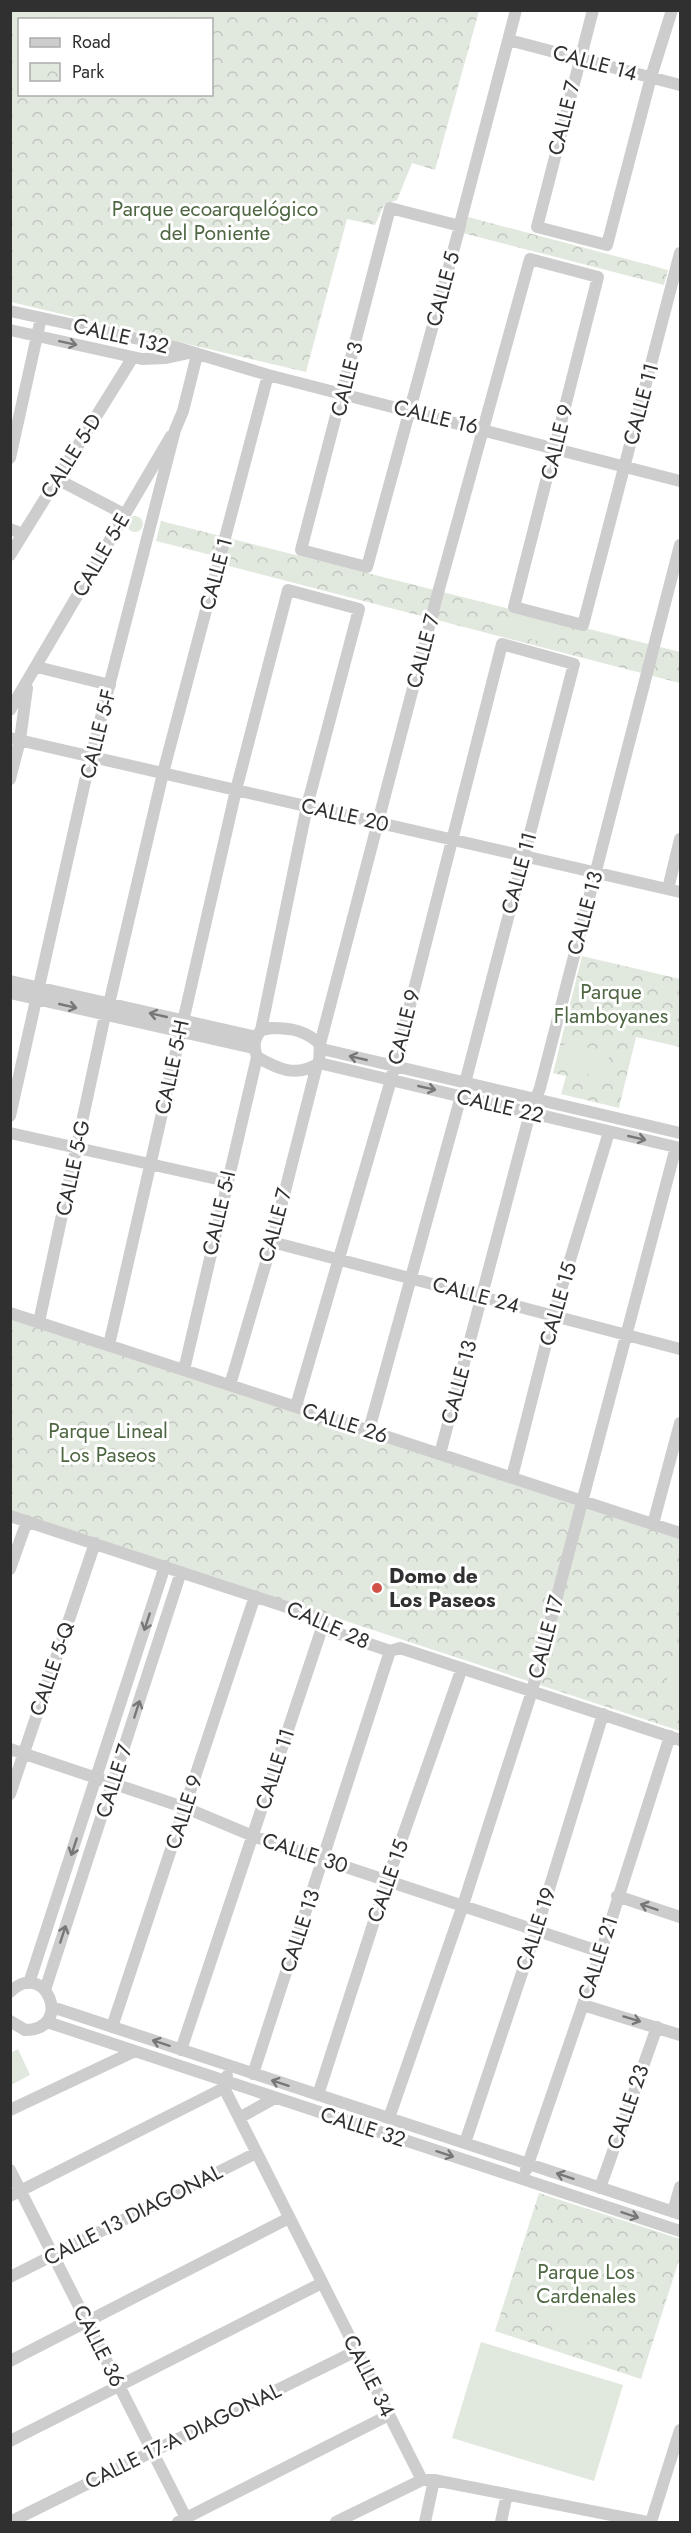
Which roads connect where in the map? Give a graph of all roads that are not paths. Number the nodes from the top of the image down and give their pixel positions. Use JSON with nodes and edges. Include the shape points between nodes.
{"nodes":[{"id":1,"x":516,"y":10,"type":"edge"},
{"id":2,"x":592,"y":10,"type":"edge"},
{"id":3,"x":672,"y":10,"type":"edge"},
{"id":4,"x":508,"y":40,"type":"junction"},
{"id":5,"x":579,"y":58,"type":"junction"},
{"id":6,"x":651,"y":77,"type":"junction"},
{"id":7,"x":681,"y":85,"type":"edge"},
{"id":8,"x":460,"y":225,"type":"junction"},
{"id":9,"x":681,"y":253,"type":"edge"},
{"id":10,"x":598,"y":277,"type":"joint"},
{"id":11,"x":10,"y":311,"type":"edge"},
{"id":12,"x":41,"y":318,"type":"junction"},
{"id":13,"x":10,"y":330,"type":"edge"},
{"id":14,"x":37,"y":337,"type":"junction"},
{"id":15,"x":194,"y":354,"type":"junction"},
{"id":16,"x":132,"y":357,"type":"junction"},
{"id":17,"x":268,"y":375,"type":"junction"},
{"id":18,"x":343,"y":394,"type":"junction"},
{"id":19,"x":410,"y":411,"type":"junction"},
{"id":20,"x":482,"y":429,"type":"junction"},
{"id":21,"x":175,"y":430,"type":"junction"},
{"id":22,"x":556,"y":448,"type":"junction"},
{"id":23,"x":10,"y":458,"type":"edge"},
{"id":24,"x":625,"y":466,"type":"junction"},
{"id":25,"x":57,"y":478,"type":"junction"},
{"id":26,"x":681,"y":481,"type":"edge"},
{"id":27,"x":124,"y":514,"type":"junction"},
{"id":28,"x":10,"y":529,"type":"edge"},
{"id":29,"x":23,"y":534,"type":"junction"},
{"id":30,"x":681,"y":545,"type":"edge"},
{"id":31,"x":10,"y":555,"type":"edge"},
{"id":32,"x":367,"y":567,"type":"joint"},
{"id":33,"x":583,"y":625,"type":"joint"},
{"id":34,"x":574,"y":664,"type":"joint"},
{"id":35,"x":37,"y":667,"type":"junction"},
{"id":36,"x":28,"y":681,"type":"junction"},
{"id":37,"x":110,"y":685,"type":"junction"},
{"id":38,"x":10,"y":710,"type":"edge"},
{"id":39,"x":15,"y":739,"type":"edge"},
{"id":40,"x":91,"y":756,"type":"junction"},
{"id":41,"x":163,"y":773,"type":"junction"},
{"id":42,"x":10,"y":780,"type":"edge"},
{"id":43,"x":236,"y":790,"type":"junction"},
{"id":44,"x":307,"y":806,"type":"junction"},
{"id":45,"x":378,"y":823,"type":"junction"},
{"id":46,"x":681,"y":839,"type":"edge"},
{"id":47,"x":452,"y":840,"type":"junction"},
{"id":48,"x":524,"y":856,"type":"junction"},
{"id":49,"x":595,"y":872,"type":"junction"},
{"id":50,"x":674,"y":890,"type":"edge"},
{"id":51,"x":10,"y":981,"type":"edge"},
{"id":52,"x":10,"y":993,"type":"edge"},
{"id":53,"x":38,"y":993,"type":"junction"},
{"id":54,"x":107,"y":1009,"type":"junction"},
{"id":55,"x":181,"y":1026,"type":"junction"},
{"id":56,"x":257,"y":1043,"type":"junction"},
{"id":57,"x":321,"y":1047,"type":"junction"},
{"id":58,"x":318,"y":1064,"type":"junction"},
{"id":59,"x":394,"y":1066,"type":"junction"},
{"id":60,"x":391,"y":1080,"type":"junction"},
{"id":61,"x":465,"y":1083,"type":"junction"},
{"id":62,"x":461,"y":1096,"type":"junction"},
{"id":63,"x":534,"y":1099,"type":"junction"},
{"id":64,"x":531,"y":1113,"type":"junction"},
{"id":65,"x":10,"y":1116,"type":"edge"},
{"id":66,"x":609,"y":1132,"type":"junction"},
{"id":67,"x":10,"y":1133,"type":"edge"},
{"id":68,"x":681,"y":1133,"type":"edge"},
{"id":69,"x":77,"y":1147,"type":"junction"},
{"id":70,"x":678,"y":1148,"type":"edge"},
{"id":71,"x":151,"y":1165,"type":"junction"},
{"id":72,"x":226,"y":1181,"type":"junction"},
{"id":73,"x":272,"y":1242,"type":"junction"},
{"id":74,"x":339,"y":1259,"type":"junction"},
{"id":75,"x":411,"y":1277,"type":"junction"},
{"id":76,"x":482,"y":1296,"type":"junction"},
{"id":77,"x":10,"y":1312,"type":"edge"},
{"id":78,"x":553,"y":1316,"type":"junction"},
{"id":79,"x":39,"y":1322,"type":"junction"},
{"id":80,"x":626,"y":1336,"type":"junction"},
{"id":81,"x":109,"y":1345,"type":"junction"},
{"id":82,"x":681,"y":1349,"type":"edge"},
{"id":83,"x":184,"y":1370,"type":"junction"},
{"id":84,"x":230,"y":1385,"type":"junction"},
{"id":85,"x":296,"y":1406,"type":"junction"},
{"id":86,"x":681,"y":1423,"type":"edge"},
{"id":87,"x":369,"y":1430,"type":"junction"},
{"id":88,"x":440,"y":1454,"type":"junction"},
{"id":89,"x":512,"y":1477,"type":"junction"},
{"id":90,"x":582,"y":1500,"type":"junction"},
{"id":91,"x":10,"y":1516,"type":"edge"},
{"id":92,"x":27,"y":1521,"type":"junction"},
{"id":93,"x":653,"y":1524,"type":"junction"},
{"id":94,"x":681,"y":1533,"type":"edge"},
{"id":95,"x":95,"y":1543,"type":"junction"},
{"id":96,"x":165,"y":1566,"type":"junction"},
{"id":97,"x":10,"y":1569,"type":"edge"},
{"id":98,"x":181,"y":1572,"type":"junction"},
{"id":99,"x":255,"y":1596,"type":"junction"},
{"id":100,"x":323,"y":1625,"type":"junction"},
{"id":101,"x":390,"y":1651,"type":"junction"},
{"id":102,"x":462,"y":1668,"type":"junction"},
{"id":103,"x":532,"y":1691,"type":"junction"},
{"id":104,"x":603,"y":1714,"type":"junction"},
{"id":105,"x":675,"y":1738,"type":"edge"},
{"id":106,"x":10,"y":1749,"type":"edge"},
{"id":107,"x":24,"y":1753,"type":"junction"},
{"id":108,"x":97,"y":1777,"type":"junction"},
{"id":109,"x":113,"y":1784,"type":"junction"},
{"id":110,"x":10,"y":1794,"type":"edge"},
{"id":111,"x":186,"y":1808,"type":"junction"},
{"id":112,"x":253,"y":1836,"type":"junction"},
{"id":113,"x":324,"y":1858,"type":"junction"},
{"id":114,"x":387,"y":1881,"type":"junction"},
{"id":115,"x":617,"y":1896,"type":"junction"},
{"id":116,"x":464,"y":1905,"type":"junction"},
{"id":117,"x":681,"y":1917,"type":"edge"},
{"id":118,"x":537,"y":1928,"type":"junction"},
{"id":119,"x":601,"y":1952,"type":"junction"},
{"id":120,"x":29,"y":1983,"type":"junction"},
{"id":121,"x":45,"y":1990,"type":"junction"},
{"id":122,"x":10,"y":1992,"type":"edge"},
{"id":123,"x":583,"y":2005,"type":"junction"},
{"id":124,"x":52,"y":2007,"type":"junction"},
{"id":125,"x":46,"y":2022,"type":"junction"},
{"id":126,"x":12,"y":2025,"type":"edge"},
{"id":127,"x":112,"y":2027,"type":"junction"},
{"id":128,"x":657,"y":2027,"type":"junction"},
{"id":129,"x":681,"y":2035,"type":"edge"},
{"id":130,"x":181,"y":2050,"type":"junction"},
{"id":131,"x":135,"y":2051,"type":"junction"},
{"id":132,"x":230,"y":2066,"type":"junction"},
{"id":133,"x":253,"y":2074,"type":"junction"},
{"id":134,"x":225,"y":2085,"type":"junction"},
{"id":135,"x":318,"y":2095,"type":"junction"},
{"id":136,"x":275,"y":2098,"type":"junction"},
{"id":137,"x":10,"y":2110,"type":"edge"},
{"id":138,"x":239,"y":2118,"type":"junction"},
{"id":139,"x":389,"y":2118,"type":"junction"},
{"id":140,"x":465,"y":2143,"type":"junction"},
{"id":141,"x":256,"y":2152,"type":"junction"},
{"id":142,"x":528,"y":2164,"type":"junction"},
{"id":143,"x":10,"y":2170,"type":"edge"},
{"id":144,"x":523,"y":2180,"type":"junction"},
{"id":145,"x":681,"y":2187,"type":"edge"},
{"id":146,"x":600,"y":2188,"type":"junction"},
{"id":147,"x":16,"y":2194,"type":"edge"},
{"id":148,"x":677,"y":2213,"type":"edge"},
{"id":149,"x":289,"y":2218,"type":"junction"},
{"id":150,"x":681,"y":2232,"type":"edge"},
{"id":151,"x":53,"y":2255,"type":"junction"},
{"id":152,"x":10,"y":2277,"type":"edge"},
{"id":153,"x":322,"y":2283,"type":"junction"},
{"id":154,"x":86,"y":2321,"type":"junction"},
{"id":155,"x":356,"y":2351,"type":"junction"},
{"id":156,"x":10,"y":2361,"type":"edge"},
{"id":157,"x":118,"y":2385,"type":"junction"},
{"id":158,"x":389,"y":2415,"type":"junction"},
{"id":159,"x":681,"y":2430,"type":"edge"},
{"id":160,"x":10,"y":2441,"type":"edge"},
{"id":161,"x":152,"y":2451,"type":"junction"},
{"id":162,"x":428,"y":2480,"type":"junction"},
{"id":163,"x":507,"y":2494,"type":"junction"},
{"id":164,"x":582,"y":2510,"type":"junction"},
{"id":165,"x":184,"y":2521,"type":"edge"},
{"id":166,"x":10,"y":2522,"type":"edge"},
{"id":167,"x":336,"y":2523,"type":"edge"},
{"id":168,"x":425,"y":2523,"type":"edge"},
{"id":169,"x":501,"y":2523,"type":"edge"},
{"id":170,"x":579,"y":2523,"type":"edge"},
{"id":171,"x":649,"y":2523,"type":"edge"}],
"edges":[{"from":1,"to":4,"type":"street","name":"CALLE 5"},
{"from":2,"to":5,"type":"street","name":"CALLE 7"},
{"from":3,"to":6,"type":"street"},
{"from":4,"to":5,"type":"street","name":"CALLE 14"},
{"from":4,"to":8,"type":"street","name":"CALLE 5"},
{"from":5,"to":6,"type":"street","name":"CALLE 14"},
{"from":5,"to":6,"type":"street","name":"CALLE 7","via":[[537,227],[607,245]]},
{"from":6,"to":7,"type":"street","name":"CALLE 14"},
{"from":8,"to":18,"type":"street","name":"CALLE 3","via":[[390,208]]},
{"from":8,"to":19,"type":"street","name":"CALLE 5"},
{"from":9,"to":24,"type":"street","name":"CALLE 11"},
{"from":10,"to":20,"type":"street","name":"CALLE 7","via":[[530,259]]},
{"from":10,"to":22,"type":"street","name":"CALLE 9"},
{"from":11,"to":12,"type":"street","name":"CALLE 132"},
{"from":12,"to":14,"type":"street"},
{"from":12,"to":15,"type":"street","name":"CALLE 132"},
{"from":13,"to":14,"type":"street","name":"CALLE 132"},
{"from":14,"to":16,"type":"street","name":"CALLE 132","one_way":true},
{"from":14,"to":23,"type":"street"},
{"from":15,"to":16,"type":"street","name":"CALLE 132","via":[[153,359]]},
{"from":15,"to":17,"type":"street","name":"CALLE 16"},
{"from":15,"to":21,"type":"street","name":"CALLE 5-F","via":[[183,411]]},
{"from":16,"to":25,"type":"street","name":"CALLE 5-D"},
{"from":17,"to":18,"type":"street","name":"CALLE 16"},
{"from":17,"to":41,"type":"street","name":"CALLE 1"},
{"from":18,"to":19,"type":"street","name":"CALLE 16"},
{"from":18,"to":32,"type":"street","name":"CALLE 3","via":[[301,550]]},
{"from":19,"to":20,"type":"street","name":"CALLE 16"},
{"from":19,"to":32,"type":"street","name":"CALLE 5"},
{"from":20,"to":22,"type":"street","name":"CALLE 16"},
{"from":20,"to":45,"type":"street","name":"CALLE 7"},
{"from":21,"to":27,"type":"street","name":"CALLE 5-E"},
{"from":21,"to":37,"type":"street","name":"CALLE 5-F"},
{"from":22,"to":24,"type":"street","name":"CALLE 16"},
{"from":22,"to":33,"type":"street","name":"CALLE 9","via":[[514,607]]},
{"from":24,"to":26,"type":"street","name":"CALLE 16"},
{"from":24,"to":33,"type":"street","name":"CALLE 11"},
{"from":25,"to":27,"type":"street"},
{"from":25,"to":29,"type":"street","name":"CALLE 5-D"},
{"from":27,"to":35,"type":"street","name":"CALLE 5-E"},
{"from":28,"to":29,"type":"street"},
{"from":29,"to":31,"type":"street","name":"CALLE 5-D"},
{"from":30,"to":49,"type":"street","name":"CALLE 13"},
{"from":34,"to":47,"type":"street","name":"CALLE 9","via":[[502,644]]},
{"from":34,"to":48,"type":"street","name":"CALLE 11"},
{"from":35,"to":36,"type":"street","name":"CALLE 5-E"},
{"from":35,"to":37,"type":"street"},
{"from":36,"to":38,"type":"street","name":"CALLE 5-E"},
{"from":36,"to":39,"type":"street","name":"CALLE 5-E"},
{"from":37,"to":40,"type":"street","name":"CALLE 5-F"},
{"from":39,"to":40,"type":"street","name":"CALLE 20"},
{"from":39,"to":42,"type":"street","name":"CALLE 5-E"},
{"from":40,"to":41,"type":"street","name":"CALLE 20"},
{"from":40,"to":53,"type":"street","name":"CALLE 5-F"},
{"from":41,"to":43,"type":"street","name":"CALLE 20"},
{"from":41,"to":54,"type":"street","name":"CALLE 5-G"},
{"from":43,"to":44,"type":"street","name":"CALLE 20"},
{"from":43,"to":44,"type":"street","via":[[288,590],[359,609]]},
{"from":43,"to":55,"type":"street","name":"CALLE 5-H"},
{"from":44,"to":45,"type":"street","name":"CALLE 20"},
{"from":44,"to":56,"type":"street","name":"CALLE 5-I"},
{"from":45,"to":47,"type":"street","name":"CALLE 20"},
{"from":45,"to":57,"type":"street","name":"CALLE 7"},
{"from":46,"to":50,"type":"street"},
{"from":47,"to":48,"type":"street","name":"CALLE 20"},
{"from":47,"to":59,"type":"street","name":"CALLE 9"},
{"from":48,"to":49,"type":"street","name":"CALLE 20"},
{"from":48,"to":61,"type":"street","name":"CALLE 11"},
{"from":49,"to":50,"type":"street","name":"CALLE 20"},
{"from":49,"to":63,"type":"street","name":"CALLE 13"},
{"from":51,"to":53,"type":"street"},
{"from":52,"to":53,"type":"street"},
{"from":53,"to":54,"type":"street"},
{"from":53,"to":65,"type":"street","name":"CALLE 5-F"},
{"from":54,"to":55,"type":"street"},
{"from":54,"to":69,"type":"street","name":"CALLE 5-G"},
{"from":55,"to":56,"type":"street"},
{"from":55,"to":71,"type":"street","name":"CALLE 5-H"},
{"from":56,"to":57,"type":"street","name":"CALLE 22","via":[[292,1029],[311,1036]]},
{"from":56,"to":58,"type":"street","via":[[285,1071],[298,1072]]},
{"from":56,"to":72,"type":"street","name":"CALLE 5-I"},
{"from":57,"to":58,"type":"street","name":"CALLE 7"},
{"from":59,"to":57,"type":"street","name":"CALLE 22","one_way":true},
{"from":58,"to":60,"type":"street","name":"CALLE 22"},
{"from":58,"to":73,"type":"street","name":"CALLE 7"},
{"from":59,"to":60,"type":"street","name":"CALLE 9"},
{"from":59,"to":61,"type":"street","name":"CALLE 22"},
{"from":60,"to":62,"type":"street","name":"CALLE 22","one_way":true},
{"from":60,"to":74,"type":"street","name":"CALLE 9"},
{"from":61,"to":63,"type":"street","name":"CALLE 22"},
{"from":62,"to":64,"type":"street","name":"CALLE 22"},
{"from":62,"to":75,"type":"street"},
{"from":63,"to":64,"type":"street","name":"CALLE 13"},
{"from":63,"to":68,"type":"street","name":"CALLE 22"},
{"from":64,"to":66,"type":"street","name":"CALLE 22"},
{"from":64,"to":76,"type":"street","name":"CALLE 13"},
{"from":66,"to":70,"type":"street","name":"CALLE 22","one_way":true},
{"from":66,"to":78,"type":"street","name":"CALLE 15"},
{"from":67,"to":69,"type":"street"},
{"from":69,"to":71,"type":"street"},
{"from":69,"to":79,"type":"street","name":"CALLE 5-G"},
{"from":70,"to":80,"type":"street","name":"CALLE 17"},
{"from":71,"to":72,"type":"street"},
{"from":71,"to":81,"type":"street","name":"CALLE 5-H"},
{"from":72,"to":83,"type":"street","name":"CALLE 5-I"},
{"from":73,"to":74,"type":"street","name":"CALLE 24"},
{"from":73,"to":84,"type":"street","name":"CALLE 7"},
{"from":74,"to":75,"type":"street","name":"CALLE 24"},
{"from":74,"to":85,"type":"street","name":"CALLE 9"},
{"from":75,"to":76,"type":"street","name":"CALLE 24"},
{"from":75,"to":87,"type":"street"},
{"from":76,"to":78,"type":"street","name":"CALLE 24"},
{"from":76,"to":88,"type":"street","name":"CALLE 13"},
{"from":77,"to":79,"type":"street","name":"CALLE 26"},
{"from":78,"to":80,"type":"street","name":"CALLE 24"},
{"from":78,"to":89,"type":"street","name":"CALLE 15"},
{"from":79,"to":81,"type":"street","name":"CALLE 26"},
{"from":80,"to":82,"type":"street","name":"CALLE 24"},
{"from":80,"to":90,"type":"street","name":"CALLE 17"},
{"from":81,"to":83,"type":"street","name":"CALLE 26"},
{"from":83,"to":84,"type":"street","name":"CALLE 26"},
{"from":84,"to":85,"type":"street","name":"CALLE 26"},
{"from":85,"to":87,"type":"street","name":"CALLE 26"},
{"from":86,"to":93,"type":"street"},
{"from":87,"to":88,"type":"street","name":"CALLE 26"},
{"from":88,"to":89,"type":"street","name":"CALLE 26"},
{"from":89,"to":90,"type":"street","name":"CALLE 26"},
{"from":90,"to":93,"type":"street","name":"CALLE 26"},
{"from":90,"to":103,"type":"street","name":"CALLE 17"},
{"from":91,"to":92,"type":"street","name":"CALLE 28"},
{"from":92,"to":95,"type":"street","name":"CALLE 28"},
{"from":92,"to":97,"type":"street"},
{"from":93,"to":94,"type":"street","name":"CALLE 26"},
{"from":95,"to":96,"type":"street","name":"CALLE 28"},
{"from":95,"to":107,"type":"street","name":"CALLE 5-Q"},
{"from":96,"to":98,"type":"street","name":"CALLE 28"},
{"from":96,"to":108,"type":"street","name":"CALLE 7","one_way":true},
{"from":98,"to":99,"type":"street","name":"CALLE 28"},
{"from":109,"to":98,"type":"street","name":"CALLE 7","one_way":true},
{"from":99,"to":100,"type":"street","name":"CALLE 28","via":[[320,1618]]},
{"from":99,"to":111,"type":"street","name":"CALLE 9"},
{"from":100,"to":101,"type":"street","name":"CALLE 28"},
{"from":100,"to":112,"type":"street","name":"CALLE 11"},
{"from":101,"to":102,"type":"street","name":"CALLE 28","via":[[400,1648]]},
{"from":101,"to":113,"type":"street","name":"CALLE 13"},
{"from":102,"to":103,"type":"street","name":"CALLE 28"},
{"from":102,"to":114,"type":"street","name":"CALLE 15"},
{"from":103,"to":104,"type":"street","name":"CALLE 28"},
{"from":103,"to":116,"type":"street","name":"CALLE 17"},
{"from":104,"to":105,"type":"street","name":"CALLE 28"},
{"from":104,"to":118,"type":"street","name":"CALLE 19"},
{"from":105,"to":115,"type":"street","name":"CALLE 21"},
{"from":106,"to":107,"type":"street","name":"CALLE 30"},
{"from":107,"to":108,"type":"street","name":"CALLE 30"},
{"from":107,"to":110,"type":"street","name":"CALLE 5-Q"},
{"from":108,"to":109,"type":"street","name":"CALLE 30"},
{"from":108,"to":120,"type":"street","name":"CALLE 7","one_way":true},
{"from":109,"to":111,"type":"street","name":"CALLE 30"},
{"from":121,"to":109,"type":"street","name":"CALLE 7","one_way":true},
{"from":111,"to":112,"type":"street","name":"CALLE 30"},
{"from":111,"to":127,"type":"street","name":"CALLE 9"},
{"from":112,"to":113,"type":"street","name":"CALLE 30"},
{"from":112,"to":130,"type":"street","name":"CALLE 11"},
{"from":113,"to":114,"type":"street","name":"CALLE 30"},
{"from":113,"to":133,"type":"street","name":"CALLE 13"},
{"from":114,"to":116,"type":"street","name":"CALLE 30"},
{"from":114,"to":135,"type":"street","name":"CALLE 15"},
{"from":117,"to":115,"type":"street","one_way":true},
{"from":115,"to":119,"type":"street","name":"CALLE 21"},
{"from":116,"to":118,"type":"street","name":"CALLE 30"},
{"from":116,"to":139,"type":"street","name":"CALLE 17"},
{"from":118,"to":119,"type":"street","name":"CALLE 30"},
{"from":118,"to":140,"type":"street","name":"CALLE 19"},
{"from":119,"to":123,"type":"street","name":"CALLE 21"},
{"from":120,"to":121,"type":"street"},
{"from":120,"to":122,"type":"street"},
{"from":121,"to":124,"type":"street"},
{"from":123,"to":128,"type":"street","one_way":true},
{"from":123,"to":142,"type":"street","name":"CALLE 21"},
{"from":124,"to":125,"type":"street"},
{"from":124,"to":127,"type":"street","name":"CALLE 32"},
{"from":125,"to":126,"type":"street","via":[[32,2030]]},
{"from":125,"to":131,"type":"street","name":"CALLE 32"},
{"from":130,"to":127,"type":"street","name":"CALLE 32","one_way":true},
{"from":128,"to":129,"type":"street"},
{"from":128,"to":146,"type":"street","name":"CALLE 23"},
{"from":130,"to":132,"type":"street","name":"CALLE 32"},
{"from":131,"to":134,"type":"street","name":"CALLE 32"},
{"from":131,"to":137,"type":"street"},
{"from":132,"to":133,"type":"street","name":"CALLE 32"},
{"from":132,"to":134,"type":"street"},
{"from":135,"to":133,"type":"street","name":"CALLE 32","one_way":true},
{"from":134,"to":136,"type":"street","name":"CALLE 32"},
{"from":134,"to":138,"type":"street","name":"CALLE 34"},
{"from":134,"to":147,"type":"street"},
{"from":135,"to":139,"type":"street","name":"CALLE 32"},
{"from":136,"to":138,"type":"street"},
{"from":136,"to":144,"type":"street","name":"CALLE 32","one_way":true},
{"from":138,"to":141,"type":"street","name":"CALLE 34"},
{"from":139,"to":140,"type":"street","name":"CALLE 32"},
{"from":140,"to":142,"type":"street","name":"CALLE 32"},
{"from":141,"to":149,"type":"street","name":"CALLE 34"},
{"from":141,"to":151,"type":"street","name":"CALLE 13 DIAGONAL"},
{"from":142,"to":144,"type":"street","name":"CALLE 21"},
{"from":146,"to":142,"type":"street","name":"CALLE 32","one_way":true},
{"from":143,"to":147,"type":"street","name":"CALLE 36"},
{"from":144,"to":150,"type":"street","name":"CALLE 32","one_way":true},
{"from":145,"to":148,"type":"street"},
{"from":146,"to":148,"type":"street","name":"CALLE 32"},
{"from":147,"to":151,"type":"street","name":"CALLE 36"},
{"from":149,"to":153,"type":"street","name":"CALLE 34"},
{"from":149,"to":154,"type":"street"},
{"from":151,"to":152,"type":"street","name":"CALLE 13 DIAGONAL"},
{"from":151,"to":154,"type":"street","name":"CALLE 36"},
{"from":153,"to":155,"type":"street","name":"CALLE 34"},
{"from":153,"to":157,"type":"street"},
{"from":154,"to":156,"type":"street"},
{"from":154,"to":157,"type":"street","name":"CALLE 36"},
{"from":155,"to":158,"type":"street","name":"CALLE 34"},
{"from":155,"to":161,"type":"street","name":"CALLE 17-A DIAGONAL"},
{"from":157,"to":160,"type":"street"},
{"from":157,"to":161,"type":"street","name":"CALLE 36"},
{"from":158,"to":162,"type":"street","name":"CALLE 34"},
{"from":158,"to":165,"type":"street"},
{"from":159,"to":171,"type":"street"},
{"from":161,"to":165,"type":"street","name":"CALLE 36"},
{"from":161,"to":166,"type":"street","name":"CALLE 17-A DIAGONAL"},
{"from":162,"to":163,"type":"street"},
{"from":162,"to":167,"type":"street"},
{"from":162,"to":168,"type":"street"},
{"from":163,"to":164,"type":"street"},
{"from":163,"to":169,"type":"street"},
{"from":164,"to":170,"type":"street"},
{"from":164,"to":171,"type":"street"}]}
